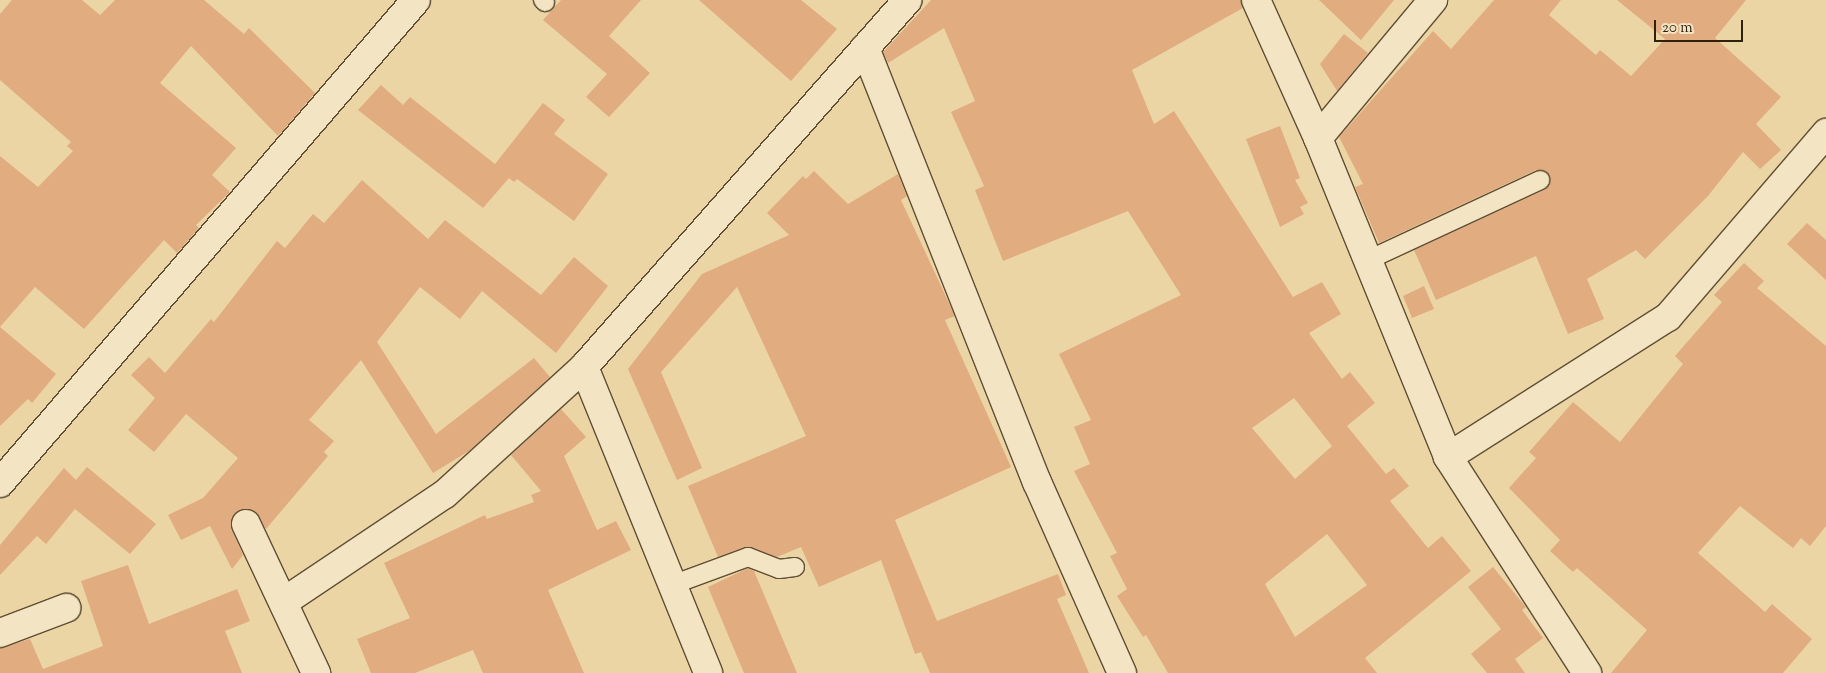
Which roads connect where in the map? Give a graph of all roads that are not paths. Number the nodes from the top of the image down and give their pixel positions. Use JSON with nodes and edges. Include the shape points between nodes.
{"nodes":[{"id":1,"x":416,"y":0,"type":"edge"},
{"id":2,"x":907,"y":0,"type":"edge"},
{"id":3,"x":1256,"y":0,"type":"edge"},
{"id":4,"x":1433,"y":0,"type":"edge"},
{"id":5,"x":865,"y":48,"type":"junction"},
{"id":6,"x":1826,"y":134,"type":"edge"},
{"id":7,"x":1318,"y":138,"type":"junction"},
{"id":8,"x":1540,"y":180,"type":"dead end"},
{"id":9,"x":1368,"y":260,"type":"junction"},
{"id":10,"x":584,"y":367,"type":"junction"},
{"id":11,"x":1448,"y":457,"type":"junction"},
{"id":12,"x":0,"y":483,"type":"edge"},
{"id":13,"x":246,"y":524,"type":"dead end"},
{"id":14,"x":795,"y":566,"type":"dead end"},
{"id":15,"x":672,"y":585,"type":"junction"},
{"id":16,"x":286,"y":601,"type":"junction"},
{"id":17,"x":66,"y":608,"type":"dead end"},
{"id":18,"x":0,"y":633,"type":"edge"},
{"id":19,"x":316,"y":673,"type":"edge"},
{"id":20,"x":708,"y":673,"type":"edge"},
{"id":21,"x":1122,"y":673,"type":"edge"},
{"id":22,"x":1587,"y":673,"type":"edge"}],
"edges":[{"from":1,"to":12,"type":"street"},
{"from":2,"to":5,"type":"street"},
{"from":3,"to":7,"type":"street"},
{"from":4,"to":7,"type":"street"},
{"from":5,"to":10,"type":"street"},
{"from":5,"to":21,"type":"street","via":[[1037,482]]},
{"from":6,"to":11,"type":"street","via":[[1668,317]]},
{"from":7,"to":9,"type":"street"},
{"from":8,"to":9,"type":"lane"},
{"from":9,"to":11,"type":"street"},
{"from":10,"to":15,"type":"street"},
{"from":10,"to":16,"type":"street","via":[[445,494]]},
{"from":11,"to":22,"type":"street"},
{"from":13,"to":16,"type":"street"},
{"from":14,"to":15,"type":"lane","via":[[779,569],[748,557]]},
{"from":15,"to":20,"type":"street"},
{"from":16,"to":19,"type":"street"},
{"from":17,"to":18,"type":"street"}]}
